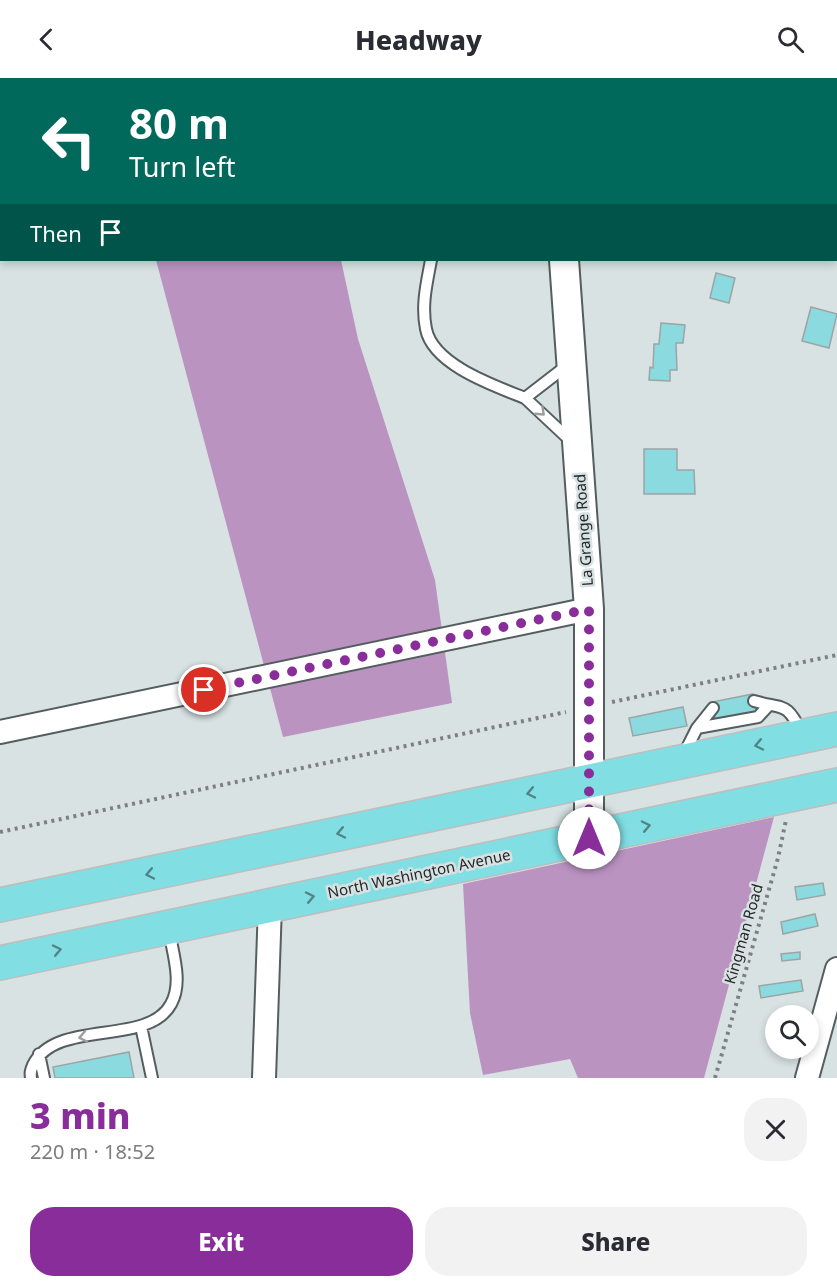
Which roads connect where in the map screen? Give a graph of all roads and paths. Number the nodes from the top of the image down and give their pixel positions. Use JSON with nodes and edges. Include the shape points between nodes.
{"nodes":[{"id":1,"x":431,"y":261,"type":"edge"},
{"id":2,"x":564,"y":261,"type":"edge"},
{"id":3,"x":572,"y":362,"type":"junction"},
{"id":4,"x":525,"y":398,"type":"junction"},
{"id":5,"x":578,"y":447,"type":"junction"},
{"id":6,"x":589,"y":609,"type":"junction"},
{"id":7,"x":837,"y":655,"type":"edge"},
{"id":8,"x":754,"y":701,"type":"dead end"},
{"id":9,"x":769,"y":705,"type":"junction"},
{"id":10,"x":590,"y":707,"type":"junction"},
{"id":11,"x":713,"y":708,"type":"dead end"},
{"id":12,"x":698,"y":728,"type":"junction"},
{"id":13,"x":837,"y":729,"type":"edge"},
{"id":14,"x":0,"y":732,"type":"edge"},
{"id":15,"x":804,"y":736,"type":"junction"},
{"id":16,"x":679,"y":762,"type":"junction"},
{"id":17,"x":589,"y":781,"type":"junction"},
{"id":18,"x":837,"y":785,"type":"edge"},
{"id":19,"x":790,"y":796,"type":"junction"},
{"id":20,"x":0,"y":832,"type":"edge"},
{"id":21,"x":589,"y":838,"type":"junction"},
{"id":22,"x":0,"y":905,"type":"edge"},
{"id":23,"x":270,"y":905,"type":"junction"},
{"id":24,"x":168,"y":927,"type":"junction"},
{"id":25,"x":0,"y":963,"type":"edge"},
{"id":26,"x":837,"y":969,"type":"edge"},
{"id":27,"x":141,"y":1026,"type":"junction"},
{"id":28,"x":828,"y":1034,"type":"edge"},
{"id":29,"x":39,"y":1053,"type":"junction"},
{"id":30,"x":31,"y":1078,"type":"edge"},
{"id":31,"x":44,"y":1078,"type":"edge"},
{"id":32,"x":152,"y":1078,"type":"edge"},
{"id":33,"x":264,"y":1078,"type":"edge"},
{"id":34,"x":715,"y":1078,"type":"edge"},
{"id":35,"x":807,"y":1078,"type":"edge"}],
"edges":[{"from":1,"to":4,"type":"lane","via":[[424,297],[426,330],[438,351],[458,366]]},
{"from":2,"to":3,"type":"street","name":"La Grange Road"},
{"from":3,"to":4,"type":"lane"},
{"from":3,"to":5,"type":"street","name":"La Grange Road"},
{"from":4,"to":5,"type":"lane","one_way":true},
{"from":5,"to":6,"type":"street","name":"La Grange Road"},
{"from":6,"to":10,"type":"street","name":"La Grange Road"},
{"from":6,"to":14,"type":"street"},
{"from":7,"to":10,"type":"path"},
{"from":8,"to":9,"type":"lane"},
{"from":9,"to":12,"type":"lane","via":[[758,717]]},
{"from":9,"to":15,"type":"lane","via":[[782,706],[792,713]]},
{"from":10,"to":17,"type":"street","name":"La Grange Road"},
{"from":10,"to":20,"type":"path"},
{"from":11,"to":12,"type":"lane"},
{"from":12,"to":16,"type":"lane"},
{"from":13,"to":15,"type":"main road"},
{"from":15,"to":16,"type":"main road","one_way":true},
{"from":16,"to":17,"type":"main road"},
{"from":17,"to":21,"type":"street","name":"La Grange Road"},
{"from":17,"to":22,"type":"main road","one_way":true},
{"from":18,"to":19,"type":"main road","name":"North Washington Avenue"},
{"from":21,"to":19,"type":"main road","name":"North Washington Avenue","one_way":true},
{"from":19,"to":34,"type":"path","name":"Kingman Road","via":[[778,858]]},
{"from":23,"to":21,"type":"main road","name":"North Washington Avenue","one_way":true},
{"from":23,"to":24,"type":"main road","name":"North Washington Avenue"},
{"from":23,"to":33,"type":"street"},
{"from":25,"to":24,"type":"main road","name":"North Washington Avenue","one_way":true},
{"from":24,"to":27,"type":"lane","via":[[176,991],[165,1013]]},
{"from":26,"to":28,"type":"street"},
{"from":27,"to":29,"type":"lane","one_way":true,"via":[[58,1042]]},
{"from":27,"to":32,"type":"lane"},
{"from":28,"to":35,"type":"street"},
{"from":29,"to":30,"type":"lane"},
{"from":29,"to":31,"type":"lane"}]}
